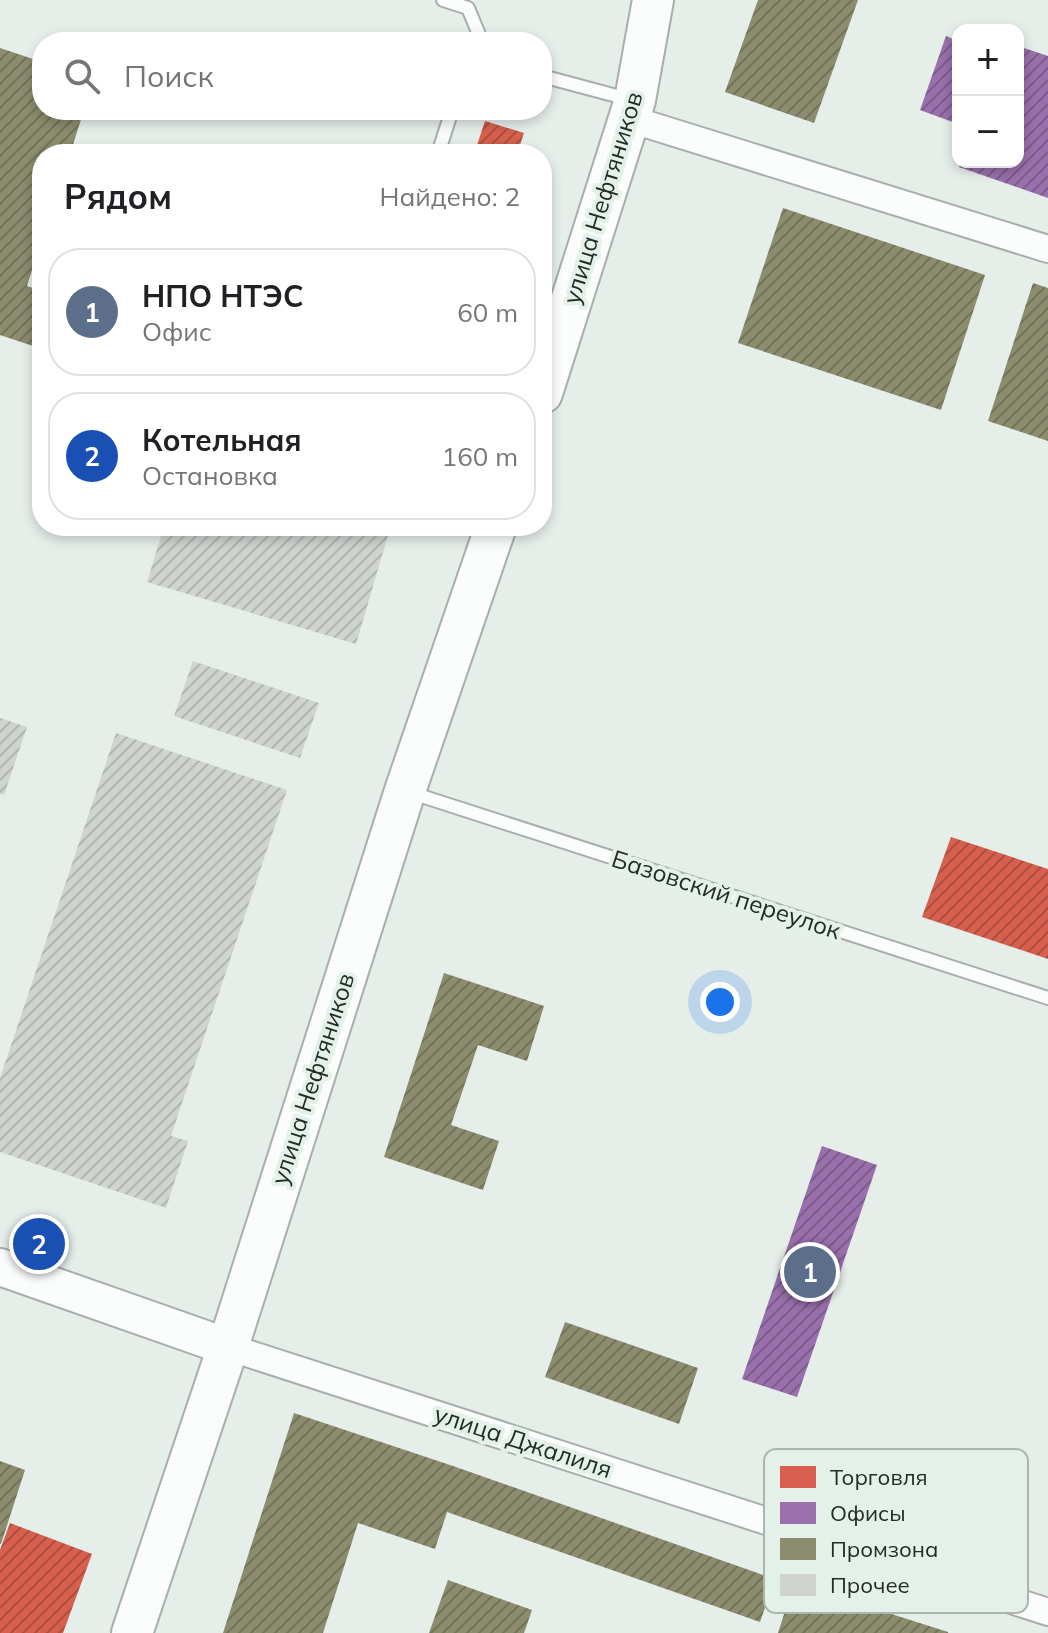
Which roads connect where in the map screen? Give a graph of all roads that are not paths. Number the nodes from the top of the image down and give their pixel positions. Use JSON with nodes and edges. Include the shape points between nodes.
{"nodes":[{"id":1,"x":443,"y":0,"type":"edge"},
{"id":2,"x":653,"y":0,"type":"edge"},
{"id":3,"x":478,"y":32,"type":"edge"},
{"id":4,"x":552,"y":80,"type":"edge"},
{"id":5,"x":632,"y":110,"type":"junction"},
{"id":6,"x":449,"y":120,"type":"edge"},
{"id":7,"x":441,"y":144,"type":"edge"},
{"id":8,"x":1048,"y":249,"type":"edge"},
{"id":9,"x":552,"y":362,"type":"edge"},
{"id":10,"x":493,"y":536,"type":"edge"},
{"id":11,"x":405,"y":791,"type":"junction"},
{"id":12,"x":1048,"y":998,"type":"edge"},
{"id":13,"x":0,"y":1267,"type":"edge"},
{"id":14,"x":228,"y":1347,"type":"junction"},
{"id":15,"x":764,"y":1520,"type":"edge"},
{"id":16,"x":1028,"y":1606,"type":"edge"},
{"id":17,"x":1048,"y":1612,"type":"edge"},
{"id":18,"x":132,"y":1633,"type":"edge"}],
"edges":[{"from":1,"to":3,"type":"lane","via":[[468,8]]},
{"from":2,"to":5,"type":"main road","name":"улица Нефтяников"},
{"from":4,"to":5,"type":"lane"},
{"from":5,"to":8,"type":"street"},
{"from":5,"to":9,"type":"main road","name":"улица Нефтяников"},
{"from":6,"to":7,"type":"lane"},
{"from":10,"to":11,"type":"main road","name":"улица Нефтяников"},
{"from":11,"to":12,"type":"lane","name":"Базовский переулок"},
{"from":11,"to":14,"type":"main road","name":"улица Нефтяников"},
{"from":13,"to":14,"type":"main road","name":"улица Джалиля"},
{"from":14,"to":15,"type":"street","name":"улица Джалиля"},
{"from":14,"to":18,"type":"main road","name":"улица Нефтяников"},
{"from":16,"to":17,"type":"street","name":"улица Джалиля"}]}
